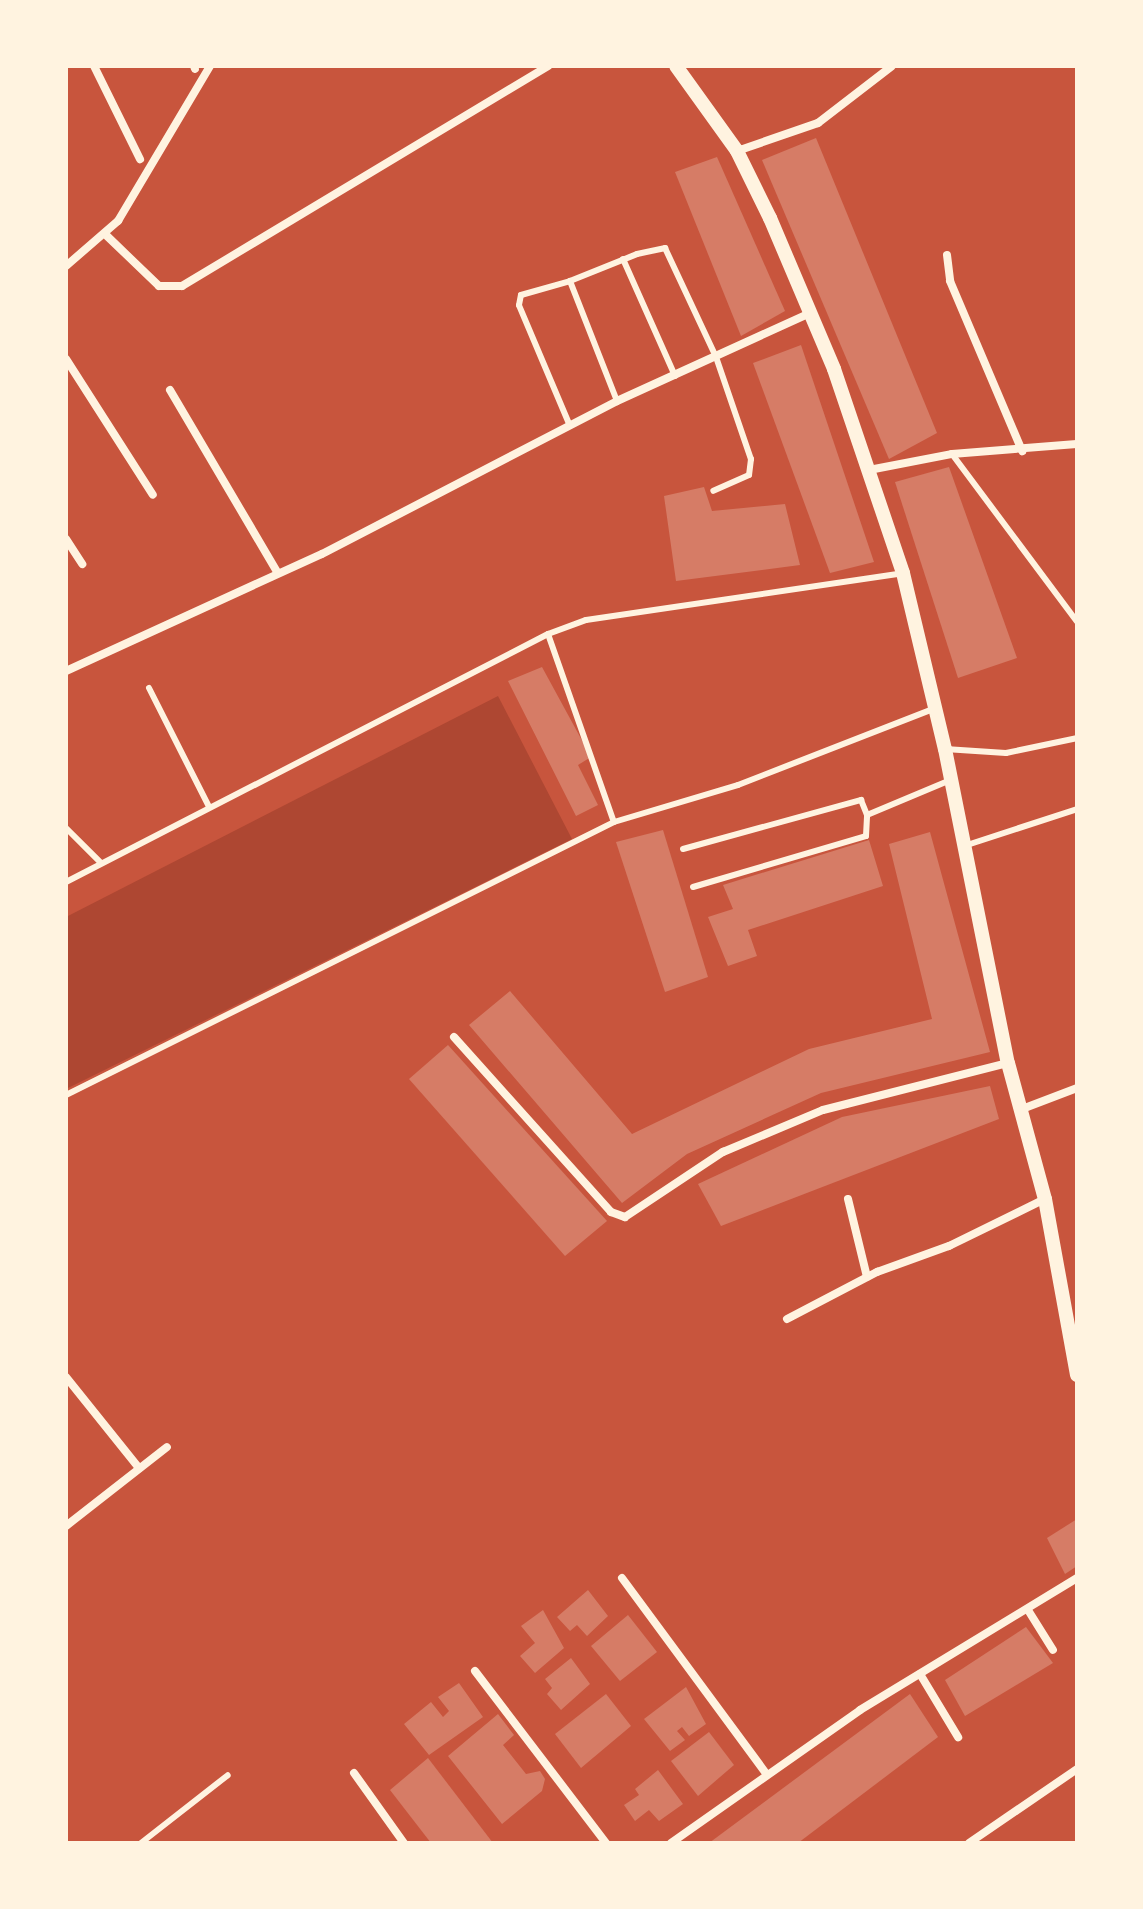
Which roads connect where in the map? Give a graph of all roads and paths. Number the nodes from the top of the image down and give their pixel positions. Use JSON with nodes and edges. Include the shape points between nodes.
{"nodes":[{"id":1,"x":94,"y":66,"type":"edge"},
{"id":2,"x":210,"y":66,"type":"edge"},
{"id":3,"x":548,"y":66,"type":"edge"},
{"id":4,"x":676,"y":66,"type":"edge"},
{"id":5,"x":892,"y":66,"type":"edge"},
{"id":6,"x":737,"y":151,"type":"junction"},
{"id":7,"x":140,"y":159,"type":"dead end"},
{"id":8,"x":107,"y":236,"type":"junction"},
{"id":9,"x":947,"y":255,"type":"dead end"},
{"id":10,"x":623,"y":259,"type":"junction"},
{"id":11,"x":66,"y":266,"type":"edge"},
{"id":12,"x":570,"y":281,"type":"junction"},
{"id":13,"x":810,"y":313,"type":"junction"},
{"id":14,"x":716,"y":357,"type":"junction"},
{"id":15,"x":66,"y":359,"type":"edge"},
{"id":16,"x":675,"y":376,"type":"junction"},
{"id":17,"x":170,"y":390,"type":"dead end"},
{"id":18,"x":617,"y":401,"type":"junction"},
{"id":19,"x":570,"y":426,"type":"junction"},
{"id":20,"x":1077,"y":444,"type":"edge"},
{"id":21,"x":1022,"y":451,"type":"junction"},
{"id":22,"x":952,"y":454,"type":"junction"},
{"id":23,"x":869,"y":470,"type":"junction"},
{"id":24,"x":713,"y":491,"type":"dead end"},
{"id":25,"x":153,"y":495,"type":"dead end"},
{"id":26,"x":66,"y":539,"type":"edge"},
{"id":27,"x":82,"y":564,"type":"dead end"},
{"id":28,"x":278,"y":573,"type":"junction"},
{"id":29,"x":903,"y":573,"type":"junction"},
{"id":30,"x":1077,"y":622,"type":"edge"},
{"id":31,"x":548,"y":634,"type":"junction"},
{"id":32,"x":66,"y":671,"type":"edge"},
{"id":33,"x":149,"y":688,"type":"dead end"},
{"id":34,"x":933,"y":709,"type":"junction"},
{"id":35,"x":1077,"y":738,"type":"edge"},
{"id":36,"x":945,"y":749,"type":"junction"},
{"id":37,"x":948,"y":781,"type":"junction"},
{"id":38,"x":209,"y":807,"type":"junction"},
{"id":39,"x":1077,"y":809,"type":"edge"},
{"id":40,"x":867,"y":815,"type":"junction"},
{"id":41,"x":614,"y":822,"type":"junction"},
{"id":42,"x":66,"y":828,"type":"edge"},
{"id":43,"x":964,"y":846,"type":"junction"},
{"id":44,"x":683,"y":849,"type":"dead end"},
{"id":45,"x":100,"y":862,"type":"junction"},
{"id":46,"x":66,"y":882,"type":"edge"},
{"id":47,"x":693,"y":887,"type":"dead end"},
{"id":48,"x":454,"y":1037,"type":"dead end"},
{"id":49,"x":1008,"y":1063,"type":"junction"},
{"id":50,"x":1077,"y":1088,"type":"edge"},
{"id":51,"x":66,"y":1095,"type":"edge"},
{"id":52,"x":1022,"y":1109,"type":"junction"},
{"id":53,"x":848,"y":1199,"type":"dead end"},
{"id":54,"x":1045,"y":1199,"type":"junction"},
{"id":55,"x":867,"y":1277,"type":"junction"},
{"id":56,"x":787,"y":1319,"type":"dead end"},
{"id":57,"x":1077,"y":1375,"type":"edge"},
{"id":58,"x":66,"y":1377,"type":"edge"},
{"id":59,"x":167,"y":1447,"type":"dead end"},
{"id":60,"x":139,"y":1468,"type":"junction"},
{"id":61,"x":66,"y":1526,"type":"edge"},
{"id":62,"x":622,"y":1578,"type":"dead end"},
{"id":63,"x":1077,"y":1578,"type":"edge"},
{"id":64,"x":1028,"y":1610,"type":"junction"},
{"id":65,"x":1053,"y":1650,"type":"dead end"},
{"id":66,"x":475,"y":1671,"type":"dead end"},
{"id":67,"x":920,"y":1674,"type":"junction"},
{"id":68,"x":958,"y":1737,"type":"dead end"},
{"id":69,"x":1077,"y":1769,"type":"edge"},
{"id":70,"x":354,"y":1773,"type":"dead end"},
{"id":71,"x":766,"y":1773,"type":"junction"},
{"id":72,"x":228,"y":1775,"type":"dead end"},
{"id":73,"x":141,"y":1843,"type":"edge"},
{"id":74,"x":404,"y":1843,"type":"edge"},
{"id":75,"x":606,"y":1843,"type":"edge"},
{"id":76,"x":671,"y":1843,"type":"edge"},
{"id":77,"x":969,"y":1843,"type":"edge"}],
"edges":[{"from":1,"to":7,"type":"street"},
{"from":2,"to":8,"type":"street"},
{"from":3,"to":8,"type":"street","via":[[182,286],[159,286]]},
{"from":4,"to":6,"type":"street"},
{"from":5,"to":6,"type":"street","via":[[818,123]]},
{"from":6,"to":13,"type":"street"},
{"from":8,"to":11,"type":"street"},
{"from":9,"to":21,"type":"street","via":[[950,281]]},
{"from":10,"to":12,"type":"lane"},
{"from":10,"to":14,"type":"lane","via":[[658,247],[671,254]]},
{"from":10,"to":16,"type":"lane"},
{"from":12,"to":18,"type":"lane"},
{"from":12,"to":19,"type":"lane","via":[[521,295],[519,301]]},
{"from":13,"to":14,"type":"street"},
{"from":13,"to":23,"type":"street"},
{"from":14,"to":16,"type":"street"},
{"from":14,"to":24,"type":"lane","via":[[752,468],[741,482]]},
{"from":15,"to":25,"type":"street"},
{"from":16,"to":18,"type":"street"},
{"from":17,"to":28,"type":"street"},
{"from":18,"to":19,"type":"street"},
{"from":19,"to":28,"type":"street"},
{"from":20,"to":21,"type":"street"},
{"from":21,"to":22,"type":"street"},
{"from":22,"to":23,"type":"street"},
{"from":22,"to":30,"type":"lane"},
{"from":23,"to":29,"type":"street"},
{"from":26,"to":27,"type":"street"},
{"from":28,"to":32,"type":"street"},
{"from":29,"to":31,"type":"lane","via":[[586,620]]},
{"from":29,"to":34,"type":"street"},
{"from":31,"to":38,"type":"lane"},
{"from":31,"to":41,"type":"lane"},
{"from":33,"to":38,"type":"lane"},
{"from":34,"to":36,"type":"street"},
{"from":34,"to":41,"type":"lane","via":[[738,785]]},
{"from":35,"to":36,"type":"lane","via":[[1006,753]]},
{"from":36,"to":37,"type":"street"},
{"from":37,"to":40,"type":"lane"},
{"from":37,"to":43,"type":"street"},
{"from":38,"to":45,"type":"lane"},
{"from":39,"to":43,"type":"lane"},
{"from":40,"to":44,"type":"lane","via":[[861,800]]},
{"from":40,"to":47,"type":"lane","via":[[866,836]]},
{"from":41,"to":51,"type":"lane"},
{"from":42,"to":45,"type":"lane"},
{"from":43,"to":49,"type":"street"},
{"from":45,"to":46,"type":"lane"},
{"from":48,"to":49,"type":"street","via":[[611,1212],[625,1217],[723,1152],[823,1110]]},
{"from":49,"to":52,"type":"street"},
{"from":50,"to":52,"type":"street"},
{"from":52,"to":54,"type":"street"},
{"from":53,"to":55,"type":"street"},
{"from":54,"to":55,"type":"street","via":[[949,1246]]},
{"from":54,"to":57,"type":"street"},
{"from":55,"to":56,"type":"street"},
{"from":58,"to":60,"type":"street"},
{"from":59,"to":60,"type":"street"},
{"from":60,"to":61,"type":"street"},
{"from":62,"to":71,"type":"street"},
{"from":63,"to":64,"type":"street"},
{"from":64,"to":65,"type":"street"},
{"from":64,"to":67,"type":"street"},
{"from":66,"to":75,"type":"street"},
{"from":67,"to":68,"type":"street"},
{"from":67,"to":71,"type":"street"},
{"from":69,"to":77,"type":"street"},
{"from":70,"to":74,"type":"street"},
{"from":71,"to":76,"type":"street"},
{"from":72,"to":73,"type":"lane"}]}
